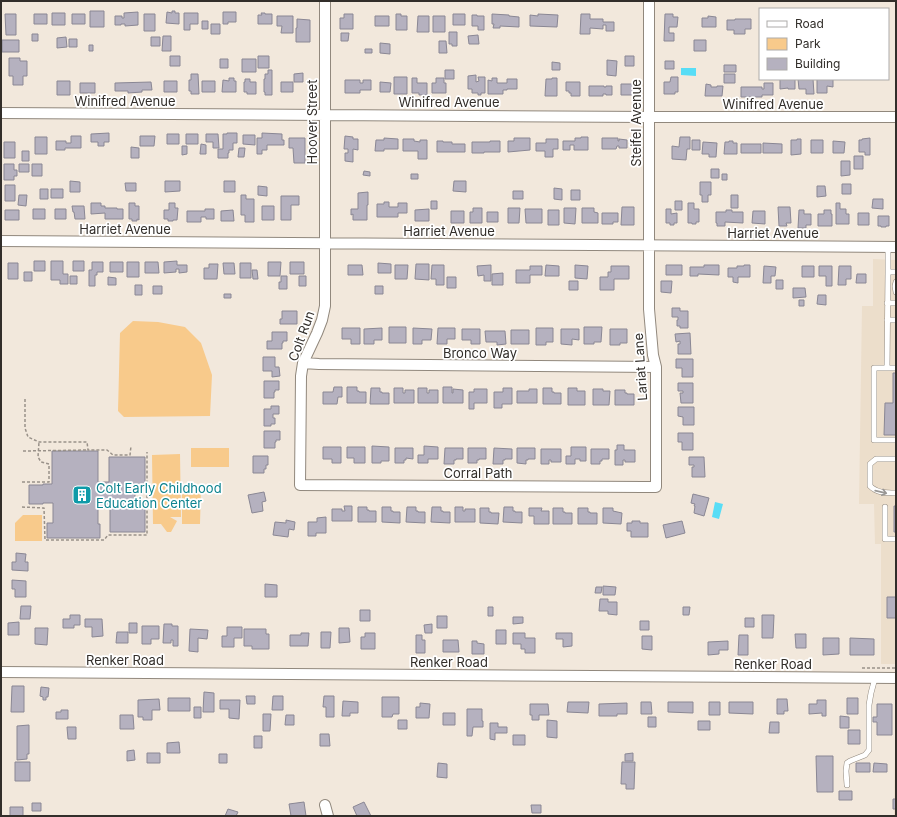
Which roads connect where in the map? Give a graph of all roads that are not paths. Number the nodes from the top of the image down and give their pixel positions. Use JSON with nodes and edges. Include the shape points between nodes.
{"nodes":[{"id":1,"x":325,"y":1,"type":"edge"},
{"id":2,"x":649,"y":1,"type":"edge"},
{"id":3,"x":1,"y":113,"type":"edge"},
{"id":4,"x":325,"y":114,"type":"junction"},
{"id":5,"x":649,"y":117,"type":"junction"},
{"id":6,"x":896,"y":117,"type":"edge"},
{"id":7,"x":1,"y":241,"type":"edge"},
{"id":8,"x":325,"y":243,"type":"junction"},
{"id":9,"x":649,"y":245,"type":"junction"},
{"id":10,"x":892,"y":247,"type":"edge"},
{"id":11,"x":888,"y":272,"type":"junction"},
{"id":12,"x":896,"y":272,"type":"edge"},
{"id":13,"x":896,"y":282,"type":"edge"},
{"id":14,"x":896,"y":292,"type":"edge"},
{"id":15,"x":888,"y":303,"type":"junction"},
{"id":16,"x":896,"y":303,"type":"edge"},
{"id":17,"x":887,"y":320,"type":"junction"},
{"id":18,"x":896,"y":320,"type":"edge"},
{"id":19,"x":303,"y":363,"type":"junction"},
{"id":20,"x":656,"y":367,"type":"junction"},
{"id":21,"x":886,"y":368,"type":"junction"},
{"id":22,"x":896,"y":368,"type":"edge"},
{"id":23,"x":896,"y":440,"type":"edge"},
{"id":24,"x":896,"y":459,"type":"edge"},
{"id":25,"x":300,"y":485,"type":"joint"},
{"id":26,"x":656,"y":487,"type":"joint"},
{"id":27,"x":896,"y":493,"type":"edge"},
{"id":28,"x":885,"y":506,"type":"dead end"},
{"id":29,"x":896,"y":539,"type":"edge"},
{"id":30,"x":1,"y":672,"type":"edge"},
{"id":31,"x":875,"y":678,"type":"junction"},
{"id":32,"x":896,"y":678,"type":"edge"},
{"id":33,"x":846,"y":785,"type":"dead end"},
{"id":34,"x":325,"y":805,"type":"dead end"},
{"id":35,"x":328,"y":816,"type":"edge"}],
"edges":[{"from":1,"to":4,"type":"street","name":"Hoover Street"},
{"from":2,"to":5,"type":"street","name":"Steifel Avenue"},
{"from":3,"to":4,"type":"street","name":"Winifred Avenue"},
{"from":4,"to":5,"type":"street","name":"Winifred Avenue"},
{"from":4,"to":8,"type":"street","name":"Hoover Street"},
{"from":5,"to":6,"type":"street","name":"Winifred Avenue"},
{"from":5,"to":9,"type":"street","name":"Steifel Avenue"},
{"from":7,"to":8,"type":"street","name":"Harriet Avenue"},
{"from":8,"to":9,"type":"street","name":"Harriet Avenue"},
{"from":8,"to":19,"type":"street","name":"Colt Run","via":[[325,306],[317,333]]},
{"from":9,"to":10,"type":"street","name":"Harriet Avenue"},
{"from":9,"to":20,"type":"street","name":"Lariat Lane","via":[[649,309]]},
{"from":10,"to":11,"type":"lane"},
{"from":11,"to":12,"type":"lane"},
{"from":11,"to":15,"type":"lane"},
{"from":13,"to":14,"type":"lane"},
{"from":15,"to":16,"type":"lane"},
{"from":15,"to":17,"type":"lane"},
{"from":17,"to":18,"type":"lane"},
{"from":17,"to":21,"type":"lane"},
{"from":19,"to":20,"type":"street","name":"Bronco Way"},
{"from":19,"to":25,"type":"street","name":"Colt Run"},
{"from":20,"to":26,"type":"street","name":"Lariat Lane"},
{"from":21,"to":22,"type":"lane"},
{"from":21,"to":23,"type":"lane","via":[[874,368],[874,440]]},
{"from":24,"to":27,"type":"lane","one_way":true,"via":[[876,459],[870,464],[870,486],[880,492]]},
{"from":25,"to":26,"type":"street","name":"Corral Path"},
{"from":28,"to":29,"type":"lane","via":[[885,539]]},
{"from":30,"to":31,"type":"street","name":"Renker Road"},
{"from":31,"to":32,"type":"street","name":"Renker Road"},
{"from":31,"to":33,"type":"lane","via":[[869,705],[869,750],[865,755],[848,763]]},
{"from":34,"to":35,"type":"street"}]}
